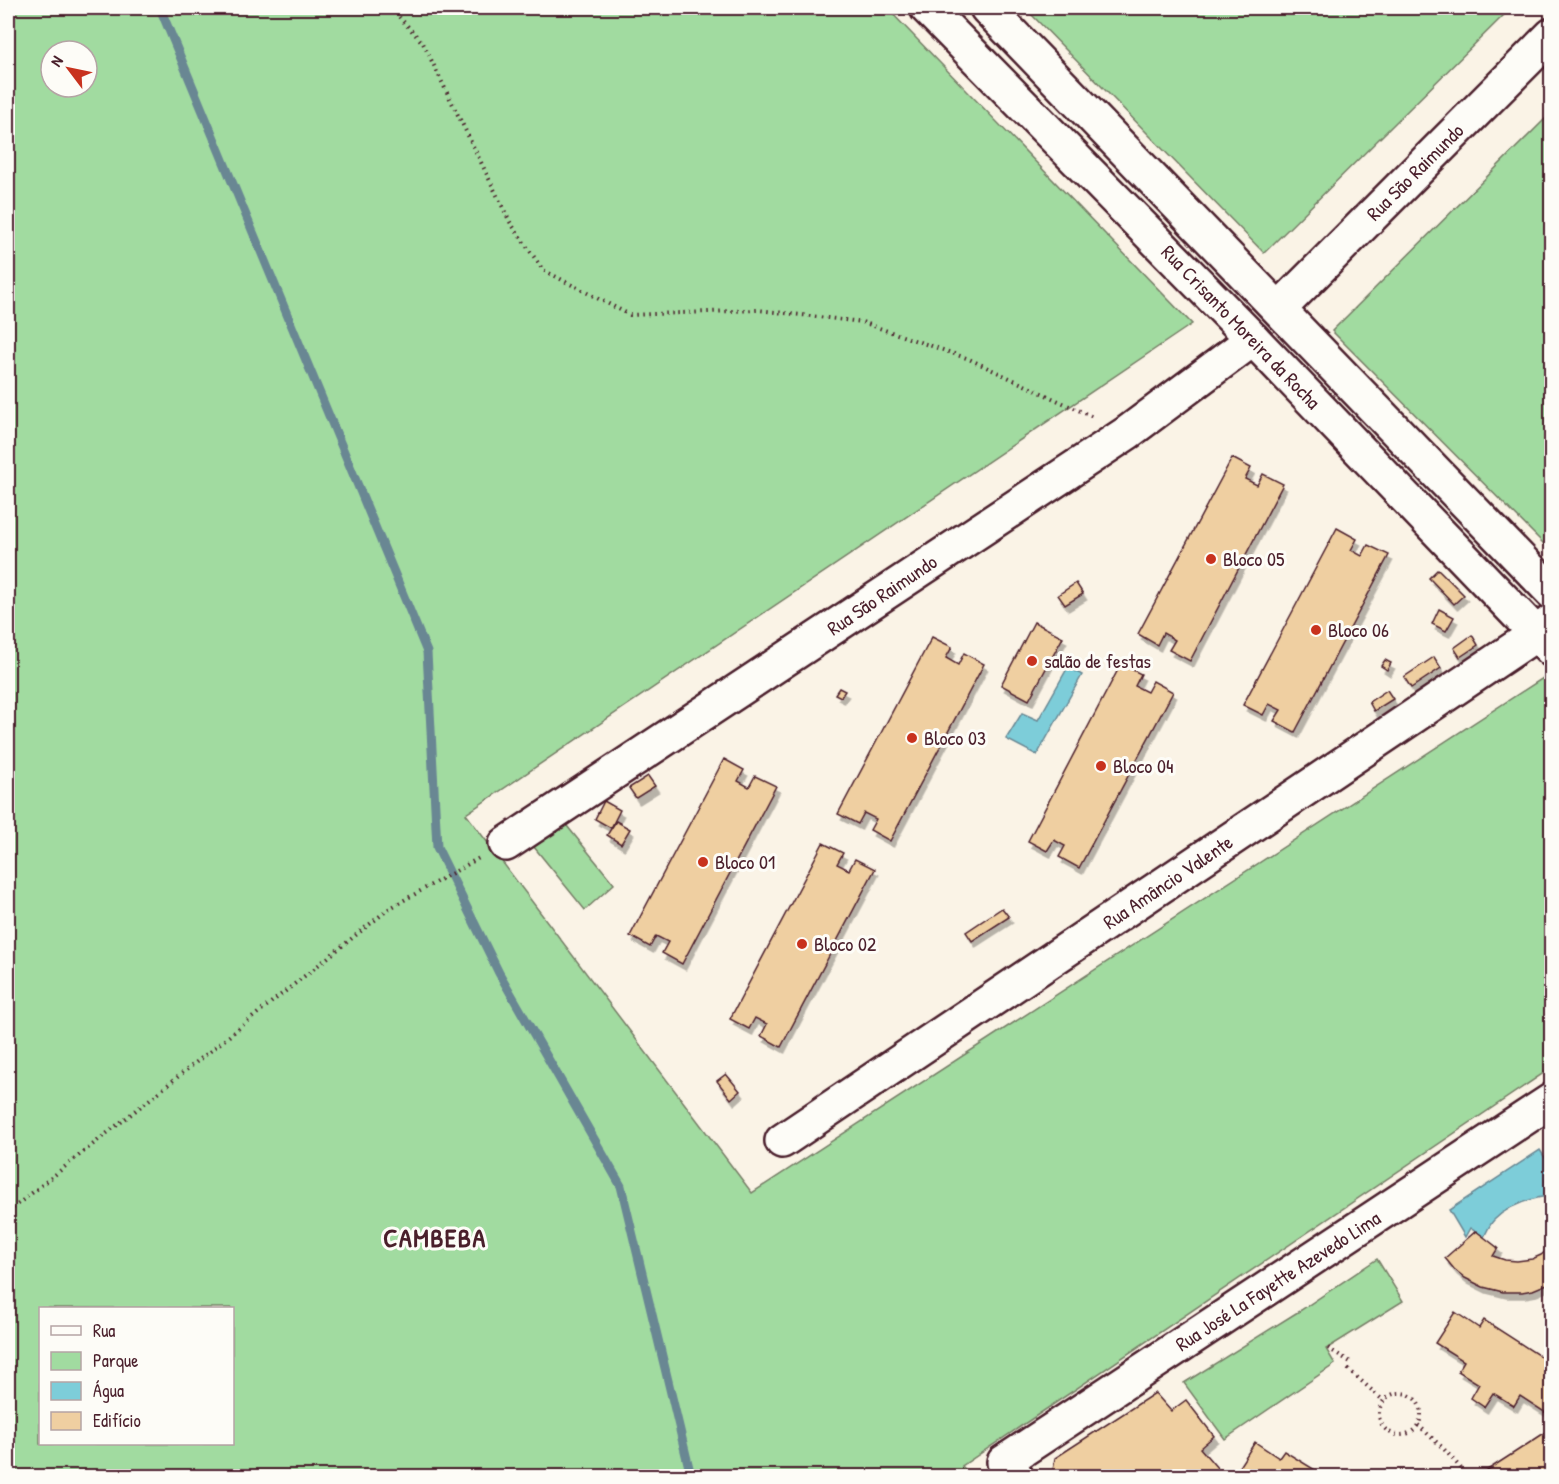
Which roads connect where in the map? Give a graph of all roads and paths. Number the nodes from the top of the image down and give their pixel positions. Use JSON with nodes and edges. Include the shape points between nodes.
{"nodes":[{"id":1,"x":391,"y":8,"type":"edge"},
{"id":2,"x":927,"y":8,"type":"edge"},
{"id":3,"x":989,"y":8,"type":"edge"},
{"id":4,"x":1551,"y":34,"type":"edge"},
{"id":5,"x":957,"y":39,"type":"junction"},
{"id":6,"x":1279,"y":309,"type":"junction"},
{"id":7,"x":1253,"y":339,"type":"junction"},
{"id":8,"x":1127,"y":433,"type":"junction"},
{"id":9,"x":1551,"y":592,"type":"edge"},
{"id":10,"x":1546,"y":635,"type":"edge"},
{"id":11,"x":495,"y":850,"type":"joint"},
{"id":12,"x":1551,"y":1100,"type":"edge"},
{"id":13,"x":782,"y":1141,"type":"dead end"},
{"id":14,"x":8,"y":1212,"type":"edge"},
{"id":15,"x":1328,"y":1348,"type":"dead end"},
{"id":16,"x":1352,"y":1363,"type":"dead end"},
{"id":17,"x":1348,"y":1369,"type":"dead end"},
{"id":18,"x":1384,"y":1401,"type":"junction"},
{"id":19,"x":1418,"y":1425,"type":"junction"},
{"id":20,"x":1010,"y":1469,"type":"edge"},
{"id":21,"x":1465,"y":1473,"type":"dead end"}],
"edges":[{"from":1,"to":8,"type":"path","via":[[423,43],[510,222],[543,270],[630,315],[758,310],[862,322],[969,359]]},
{"from":2,"to":5,"type":"street","name":"Rua Crisanto Moreira da Rocha"},
{"from":3,"to":5,"type":"street"},
{"from":3,"to":6,"type":"street","name":"Rua Crisanto Moreira da Rocha"},
{"from":4,"to":6,"type":"street","name":"Rua São Raimundo"},
{"from":5,"to":7,"type":"street","name":"Rua Crisanto Moreira da Rocha"},
{"from":6,"to":7,"type":"street","name":"Rua São Raimundo"},
{"from":6,"to":9,"type":"street","name":"Rua Crisanto Moreira da Rocha"},
{"from":7,"to":8,"type":"street","name":"Rua São Raimundo"},
{"from":7,"to":10,"type":"street","name":"Rua Crisanto Moreira da Rocha"},
{"from":8,"to":11,"type":"street","name":"Rua São Raimundo"},
{"from":10,"to":13,"type":"street","name":"Rua Amâncio Valente"},
{"from":11,"to":14,"type":"path","via":[[390,908]]},
{"from":12,"to":20,"type":"street","name":"Rua José La Fayette Azevedo Lima"},
{"from":15,"to":16,"type":"path"},
{"from":17,"to":18,"type":"path"},
{"from":18,"to":19,"type":"path","via":[[1396,1393],[1415,1398],[1421,1410]]},
{"from":18,"to":19,"type":"path","via":[[1380,1420],[1389,1431],[1402,1435]]},
{"from":19,"to":21,"type":"path"}]}
